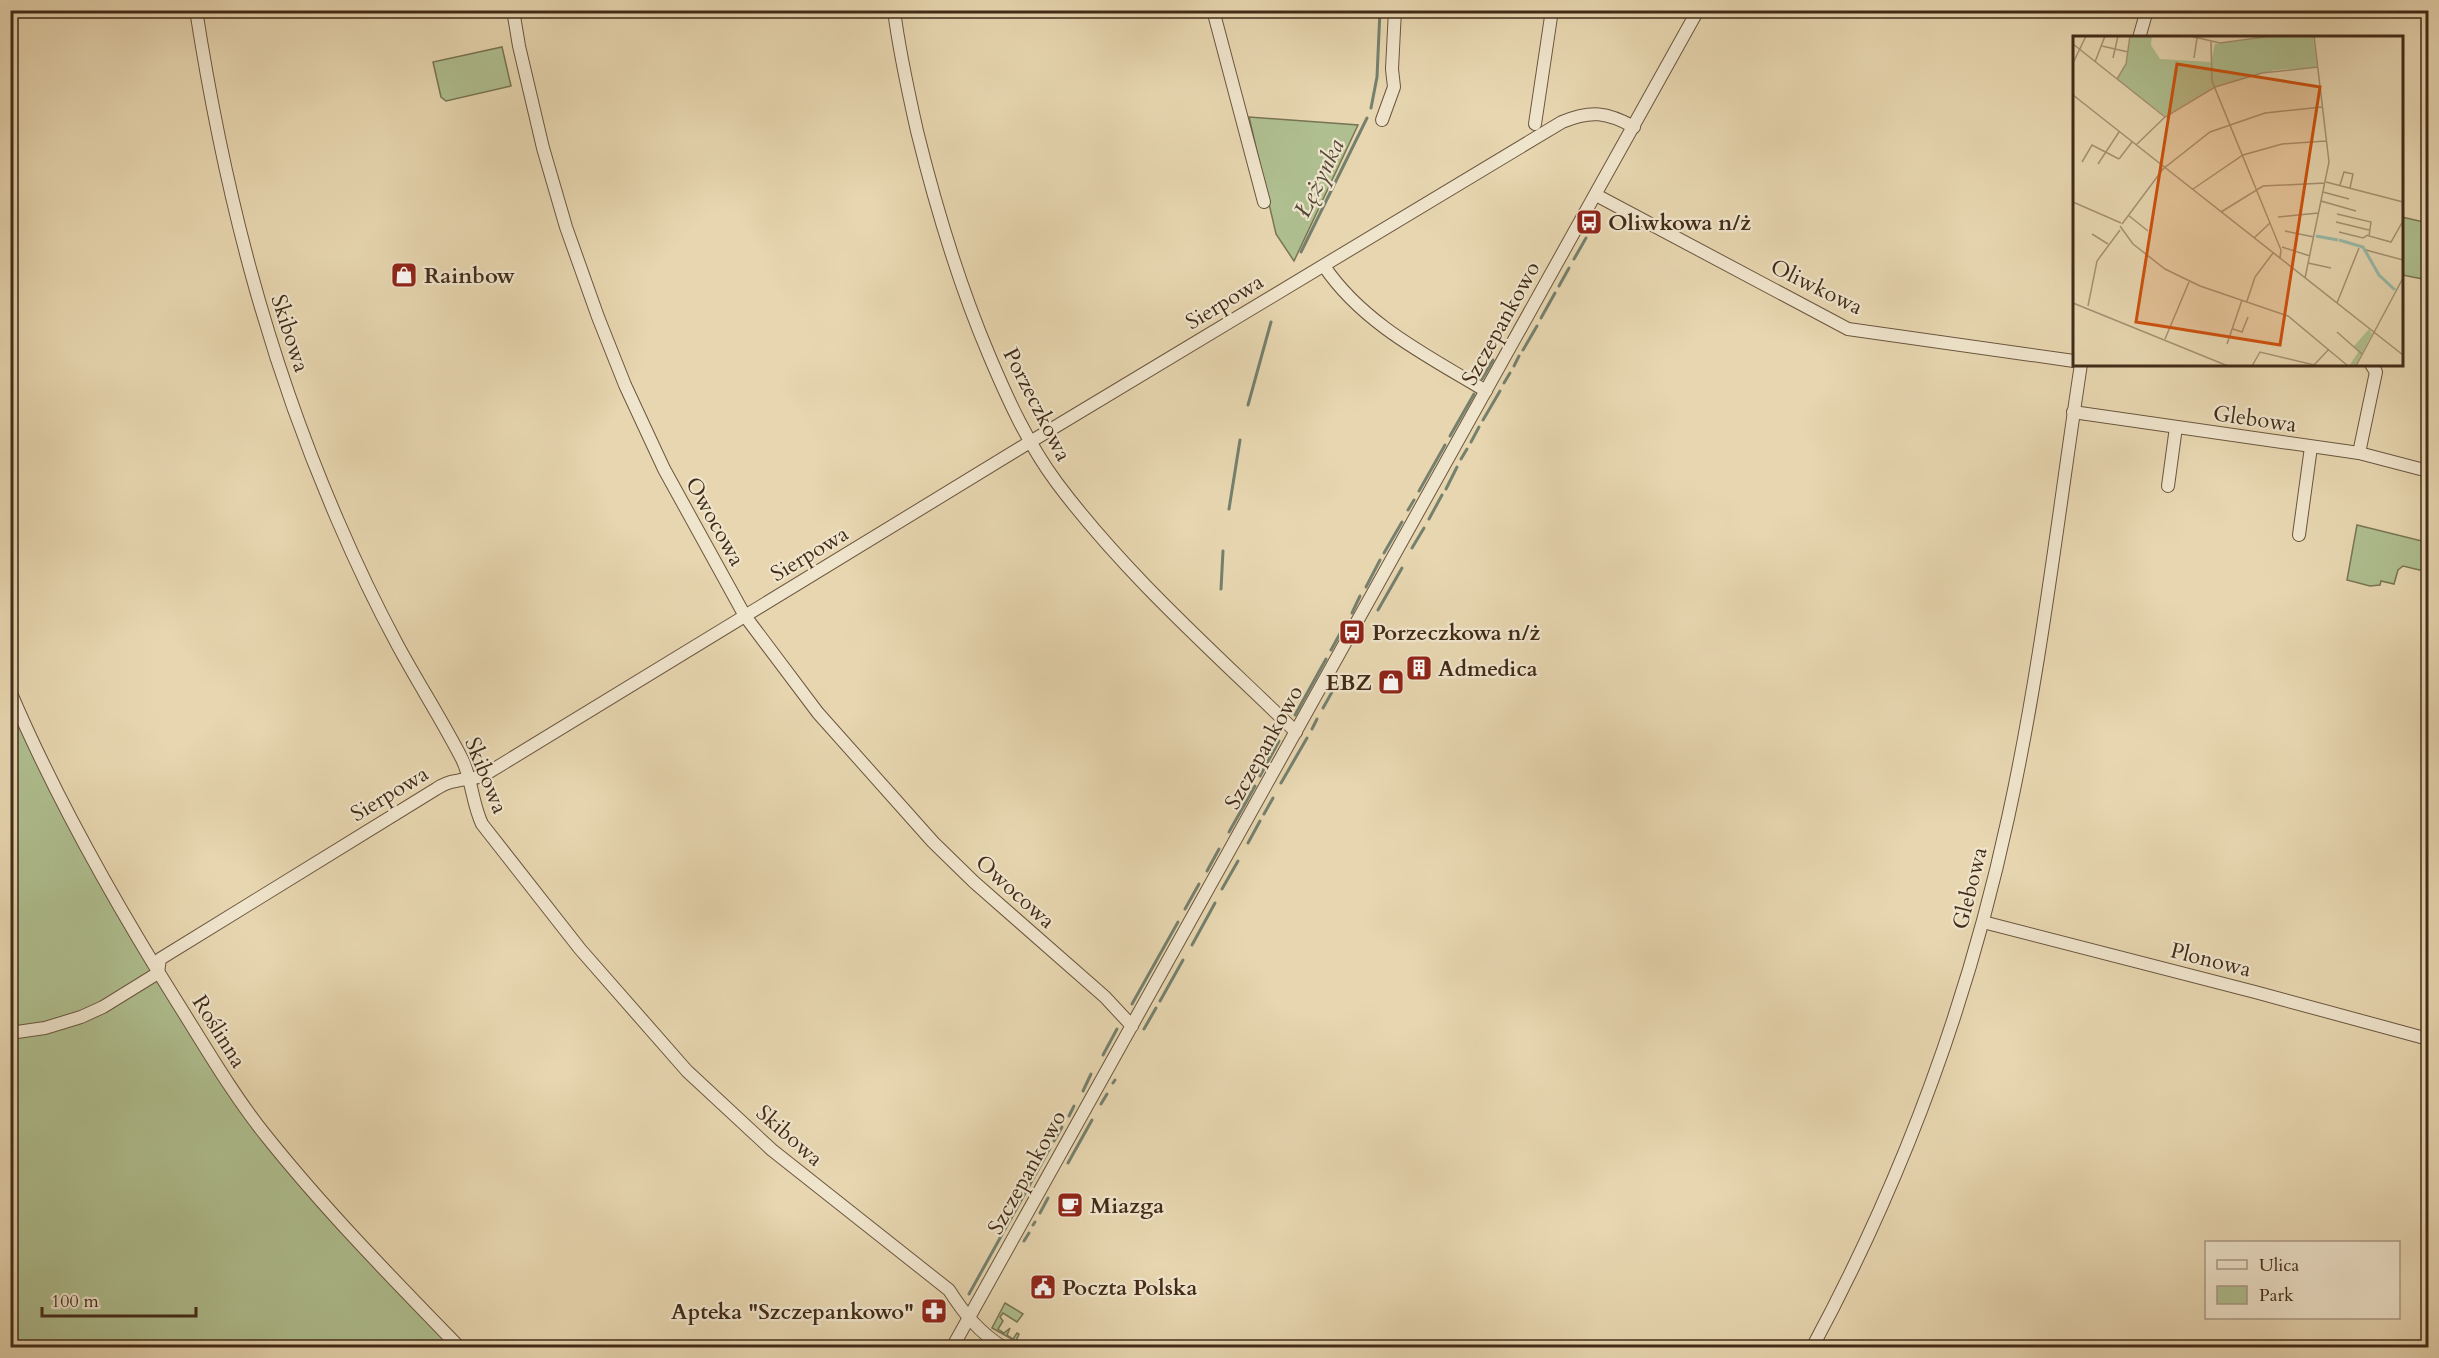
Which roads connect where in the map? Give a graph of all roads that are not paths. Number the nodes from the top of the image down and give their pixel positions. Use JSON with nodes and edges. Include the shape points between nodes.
{"nodes":[{"id":1,"x":196,"y":10,"type":"edge"},
{"id":2,"x":513,"y":10,"type":"edge"},
{"id":3,"x":894,"y":10,"type":"edge"},
{"id":4,"x":1213,"y":10,"type":"edge"},
{"id":5,"x":1395,"y":10,"type":"edge"},
{"id":6,"x":1552,"y":10,"type":"edge"},
{"id":7,"x":1698,"y":10,"type":"edge"},
{"id":8,"x":2147,"y":10,"type":"edge"},
{"id":9,"x":2140,"y":36,"type":"edge"},
{"id":10,"x":1383,"y":120,"type":"dead end"},
{"id":11,"x":1535,"y":123,"type":"dead end"},
{"id":12,"x":1634,"y":127,"type":"junction"},
{"id":13,"x":1596,"y":195,"type":"junction"},
{"id":14,"x":1264,"y":202,"type":"dead end"},
{"id":15,"x":1324,"y":266,"type":"junction"},
{"id":16,"x":2073,"y":361,"type":"edge"},
{"id":17,"x":2081,"y":366,"type":"edge"},
{"id":18,"x":2372,"y":366,"type":"edge"},
{"id":19,"x":1486,"y":391,"type":"junction"},
{"id":20,"x":2073,"y":412,"type":"junction"},
{"id":21,"x":2176,"y":427,"type":"junction"},
{"id":22,"x":1030,"y":442,"type":"junction"},
{"id":23,"x":2311,"y":447,"type":"junction"},
{"id":24,"x":2359,"y":453,"type":"junction"},
{"id":25,"x":2428,"y":471,"type":"edge"},
{"id":26,"x":2168,"y":486,"type":"dead end"},
{"id":27,"x":2298,"y":535,"type":"dead end"},
{"id":28,"x":745,"y":616,"type":"junction"},
{"id":29,"x":10,"y":691,"type":"edge"},
{"id":30,"x":1296,"y":732,"type":"junction"},
{"id":31,"x":470,"y":780,"type":"junction"},
{"id":32,"x":1983,"y":922,"type":"junction"},
{"id":33,"x":158,"y":973,"type":"junction"},
{"id":34,"x":1132,"y":1026,"type":"junction"},
{"id":35,"x":10,"y":1033,"type":"edge"},
{"id":36,"x":2428,"y":1040,"type":"edge"},
{"id":37,"x":968,"y":1319,"type":"junction"},
{"id":38,"x":460,"y":1347,"type":"edge"},
{"id":39,"x":952,"y":1347,"type":"edge"},
{"id":40,"x":1004,"y":1347,"type":"edge"},
{"id":41,"x":1812,"y":1347,"type":"edge"}],
"edges":[{"from":1,"to":31,"type":"street","name":"Skibowa","via":[[212,111],[237,224],[289,395],[352,551]]},
{"from":2,"to":28,"type":"street","name":"Owocowa","via":[[543,148],[598,317],[664,469]]},
{"from":3,"to":22,"type":"street","name":"Porzeczkowa","via":[[914,117],[940,220],[982,338]]},
{"from":4,"to":14,"type":"street"},
{"from":5,"to":10,"type":"street","via":[[1394,87]]},
{"from":6,"to":11,"type":"street"},
{"from":7,"to":12,"type":"street","name":"Szczepankowo"},
{"from":8,"to":9,"type":"street"},
{"from":12,"to":13,"type":"street","name":"Szczepankowo"},
{"from":12,"to":15,"type":"street","name":"Sierpowa","via":[[1600,114],[1562,122]]},
{"from":13,"to":16,"type":"street","name":"Oliwkowa","via":[[1848,328]]},
{"from":13,"to":19,"type":"street","name":"Szczepankowo"},
{"from":15,"to":19,"type":"street","via":[[1384,328]]},
{"from":15,"to":22,"type":"street","name":"Sierpowa"},
{"from":17,"to":20,"type":"street","name":"Glebowa"},
{"from":18,"to":24,"type":"street","via":[[2376,372]]},
{"from":19,"to":30,"type":"street","name":"Szczepankowo"},
{"from":20,"to":21,"type":"street","name":"Glebowa"},
{"from":20,"to":32,"type":"street","name":"Glebowa","via":[[2017,777]]},
{"from":21,"to":23,"type":"street","name":"Glebowa"},
{"from":21,"to":26,"type":"street"},
{"from":22,"to":28,"type":"street","name":"Sierpowa"},
{"from":22,"to":30,"type":"street","name":"Porzeczkowa","via":[[1057,483],[1112,548]]},
{"from":23,"to":24,"type":"street","name":"Glebowa"},
{"from":23,"to":27,"type":"street"},
{"from":24,"to":25,"type":"street","name":"Glebowa"},
{"from":28,"to":31,"type":"street","name":"Sierpowa","via":[[486,774]]},
{"from":28,"to":34,"type":"street","name":"Owocowa","via":[[823,719],[933,842]]},
{"from":29,"to":33,"type":"street","name":"Roślinna","via":[[55,787]]},
{"from":30,"to":34,"type":"street","name":"Szczepankowo"},
{"from":31,"to":33,"type":"street","name":"Sierpowa","via":[[436,789],[160,959]]},
{"from":31,"to":37,"type":"street","name":"Skibowa","via":[[476,811],[488,833],[666,1049],[772,1150],[949,1290]]},
{"from":32,"to":36,"type":"street","name":"Plonowa"},
{"from":32,"to":41,"type":"street","name":"Glebowa","via":[[1949,1035],[1920,1112],[1870,1233]]},
{"from":33,"to":35,"type":"street","name":"Sierpowa","via":[[81,1017]]},
{"from":33,"to":38,"type":"street","name":"Roślinna","via":[[267,1137],[402,1289]]},
{"from":34,"to":37,"type":"street","name":"Szczepankowo"},
{"from":37,"to":39,"type":"street","name":"Szczepankowo"},
{"from":37,"to":40,"type":"street","name":"Skibowa"}]}
